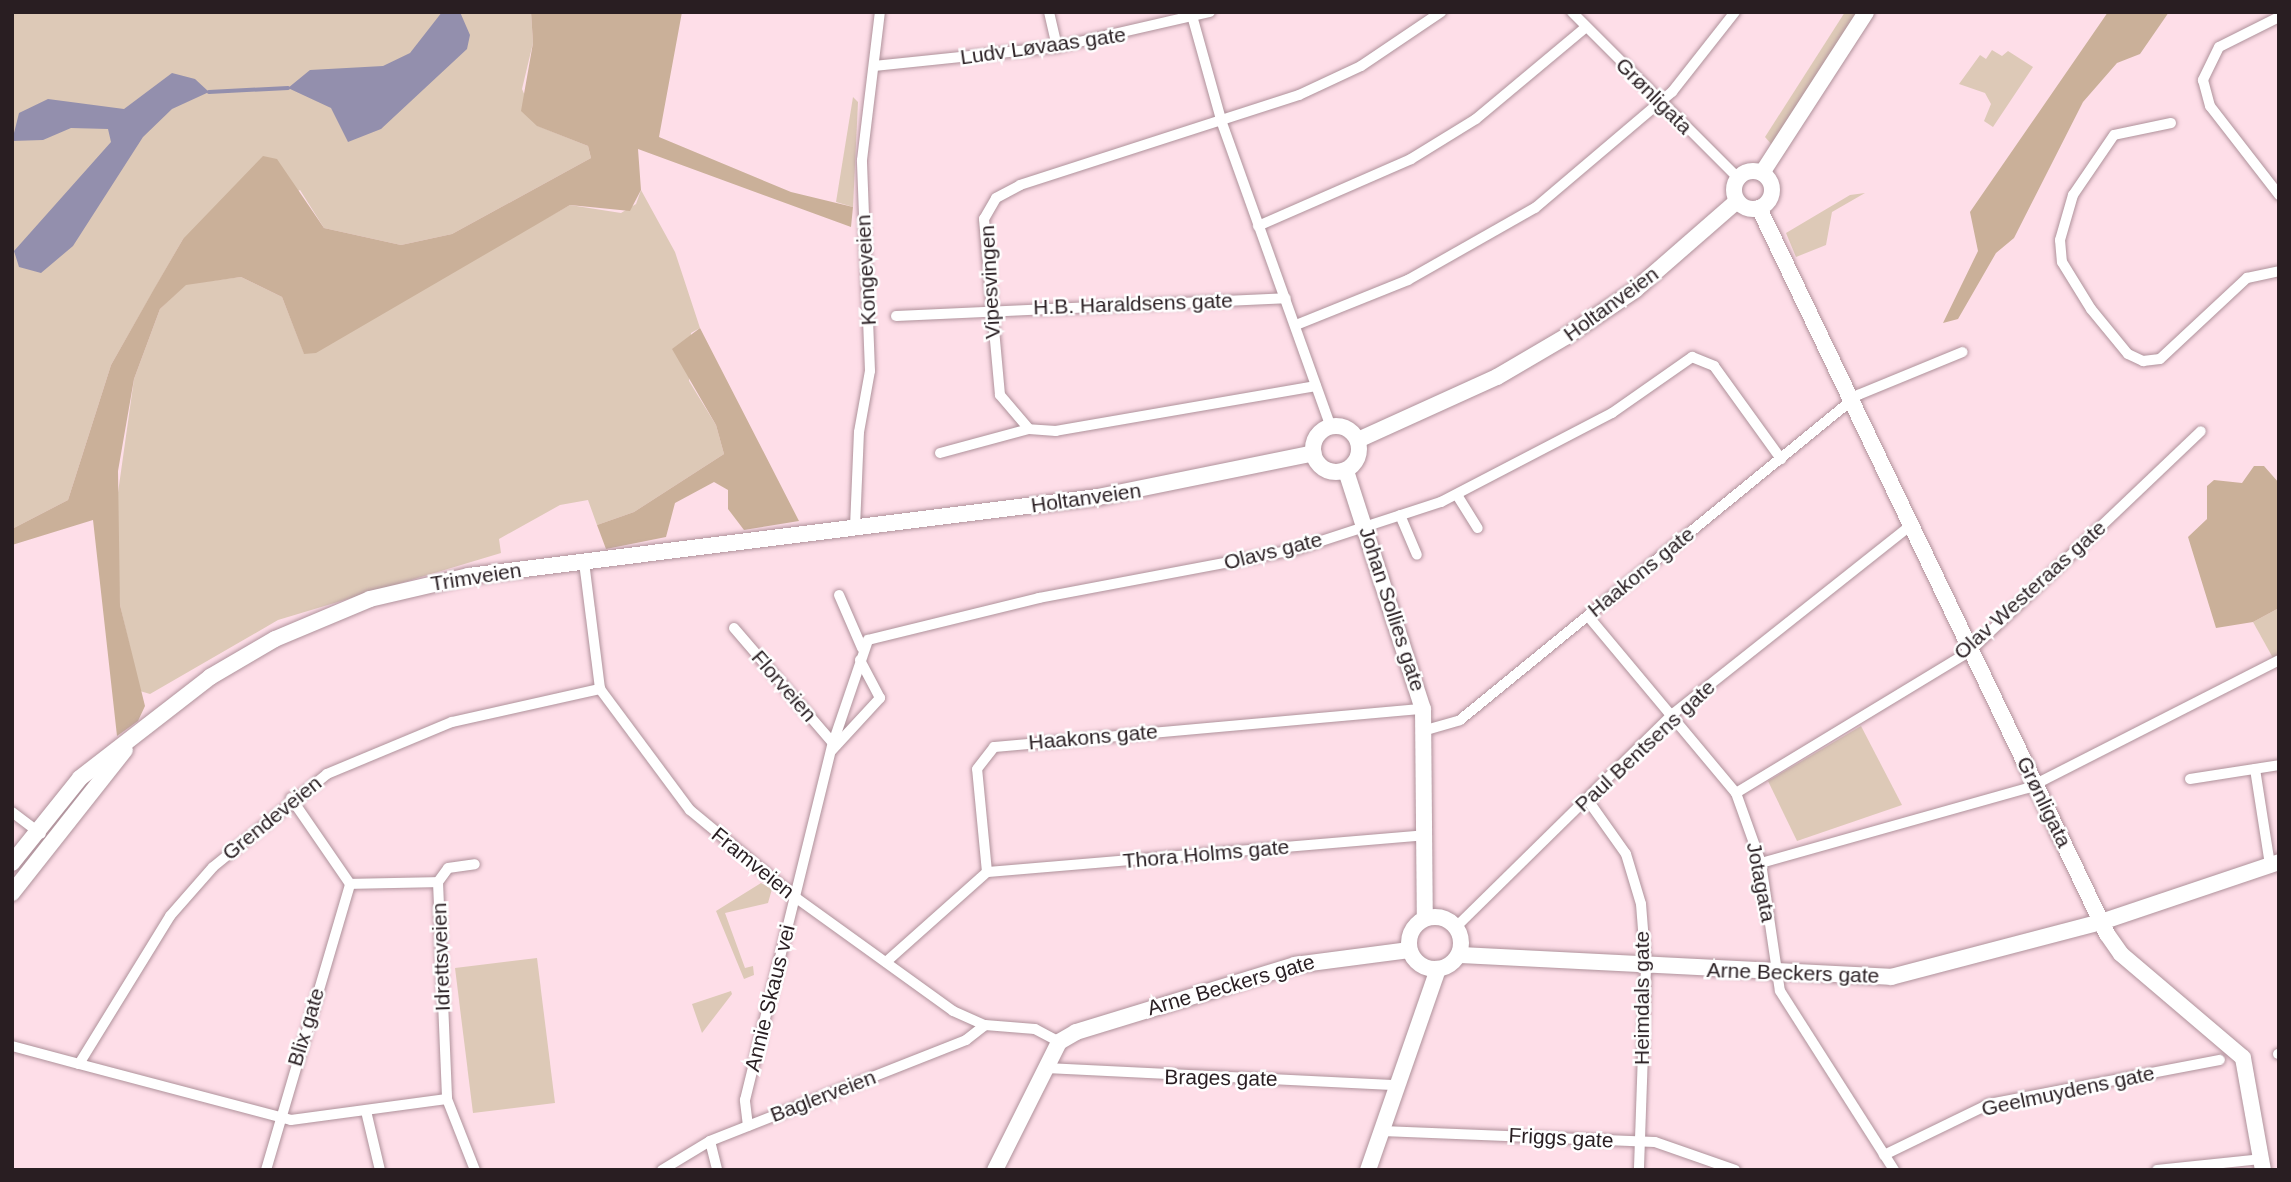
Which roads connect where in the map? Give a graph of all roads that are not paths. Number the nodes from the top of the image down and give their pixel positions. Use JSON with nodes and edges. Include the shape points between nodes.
{"nodes":[{"id":1,"x":880,"y":12,"type":"edge"},
{"id":2,"x":1049,"y":12,"type":"edge"},
{"id":3,"x":1210,"y":12,"type":"edge"},
{"id":4,"x":1441,"y":12,"type":"edge"},
{"id":5,"x":1572,"y":12,"type":"edge"},
{"id":6,"x":1735,"y":12,"type":"edge"},
{"id":7,"x":1866,"y":12,"type":"edge"},
{"id":8,"x":1192,"y":15,"type":"edge"},
{"id":9,"x":2279,"y":17,"type":"edge"},
{"id":10,"x":1586,"y":27,"type":"junction"},
{"id":11,"x":1057,"y":47,"type":"junction"},
{"id":12,"x":874,"y":66,"type":"junction"},
{"id":13,"x":1658,"y":102,"type":"junction"},
{"id":14,"x":1223,"y":123,"type":"junction"},
{"id":15,"x":2171,"y":123,"type":"dead end"},
{"id":16,"x":1762,"y":173,"type":"junction"},
{"id":17,"x":1737,"y":177,"type":"junction"},
{"id":18,"x":2279,"y":195,"type":"edge"},
{"id":19,"x":1737,"y":201,"type":"junction"},
{"id":20,"x":1759,"y":208,"type":"junction"},
{"id":21,"x":1258,"y":226,"type":"junction"},
{"id":22,"x":2279,"y":271,"type":"edge"},
{"id":23,"x":1286,"y":298,"type":"junction"},
{"id":24,"x":989,"y":310,"type":"junction"},
{"id":25,"x":896,"y":316,"type":"dead end"},
{"id":26,"x":1296,"y":326,"type":"junction"},
{"id":27,"x":1963,"y":352,"type":"dead end"},
{"id":28,"x":1316,"y":386,"type":"junction"},
{"id":29,"x":1850,"y":401,"type":"junction"},
{"id":30,"x":1331,"y":427,"type":"junction"},
{"id":31,"x":1029,"y":429,"type":"junction"},
{"id":32,"x":2201,"y":431,"type":"dead end"},
{"id":33,"x":1358,"y":440,"type":"junction"},
{"id":34,"x":940,"y":453,"type":"dead end"},
{"id":35,"x":1314,"y":453,"type":"junction"},
{"id":36,"x":1781,"y":459,"type":"junction"},
{"id":37,"x":1346,"y":471,"type":"junction"},
{"id":38,"x":1457,"y":495,"type":"junction"},
{"id":39,"x":1400,"y":515,"type":"junction"},
{"id":40,"x":1911,"y":525,"type":"junction"},
{"id":41,"x":855,"y":527,"type":"junction"},
{"id":42,"x":1364,"y":527,"type":"junction"},
{"id":43,"x":1478,"y":528,"type":"dead end"},
{"id":44,"x":1417,"y":555,"type":"dead end"},
{"id":45,"x":584,"y":562,"type":"junction"},
{"id":46,"x":839,"y":595,"type":"dead end"},
{"id":47,"x":1588,"y":616,"type":"junction"},
{"id":48,"x":734,"y":628,"type":"dead end"},
{"id":49,"x":1969,"y":652,"type":"junction"},
{"id":50,"x":861,"y":654,"type":"junction"},
{"id":51,"x":2279,"y":660,"type":"edge"},
{"id":52,"x":600,"y":689,"type":"junction"},
{"id":53,"x":1423,"y":709,"type":"junction"},
{"id":54,"x":1674,"y":713,"type":"junction"},
{"id":55,"x":1426,"y":730,"type":"junction"},
{"id":56,"x":135,"y":737,"type":"junction"},
{"id":57,"x":832,"y":746,"type":"junction"},
{"id":58,"x":2279,"y":765,"type":"edge"},
{"id":59,"x":2255,"y":769,"type":"junction"},
{"id":60,"x":2190,"y":779,"type":"dead end"},
{"id":61,"x":2036,"y":785,"type":"junction"},
{"id":62,"x":1736,"y":793,"type":"junction"},
{"id":63,"x":291,"y":798,"type":"junction"},
{"id":64,"x":1587,"y":799,"type":"junction"},
{"id":65,"x":12,"y":812,"type":"edge"},
{"id":66,"x":34,"y":829,"type":"junction"},
{"id":67,"x":1424,"y":835,"type":"junction"},
{"id":68,"x":48,"y":840,"type":"junction"},
{"id":69,"x":12,"y":863,"type":"edge"},
{"id":70,"x":1761,"y":863,"type":"junction"},
{"id":71,"x":2274,"y":863,"type":"edge"},
{"id":72,"x":475,"y":864,"type":"dead end"},
{"id":73,"x":987,"y":872,"type":"junction"},
{"id":74,"x":438,"y":882,"type":"junction"},
{"id":75,"x":350,"y":884,"type":"junction"},
{"id":76,"x":12,"y":893,"type":"edge"},
{"id":77,"x":795,"y":897,"type":"junction"},
{"id":78,"x":1424,"y":918,"type":"junction"},
{"id":79,"x":2101,"y":922,"type":"junction"},
{"id":80,"x":1456,"y":927,"type":"junction"},
{"id":81,"x":1409,"y":950,"type":"junction"},
{"id":82,"x":1459,"y":955,"type":"junction"},
{"id":83,"x":886,"y":962,"type":"junction"},
{"id":84,"x":1646,"y":967,"type":"junction"},
{"id":85,"x":1438,"y":969,"type":"junction"},
{"id":86,"x":1775,"y":973,"type":"junction"},
{"id":87,"x":985,"y":1025,"type":"junction"},
{"id":88,"x":1059,"y":1042,"type":"junction"},
{"id":89,"x":12,"y":1046,"type":"edge"},
{"id":90,"x":2220,"y":1060,"type":"dead end"},
{"id":91,"x":79,"y":1064,"type":"junction"},
{"id":92,"x":1046,"y":1068,"type":"junction"},
{"id":93,"x":1398,"y":1085,"type":"junction"},
{"id":94,"x":447,"y":1099,"type":"junction"},
{"id":95,"x":366,"y":1111,"type":"junction"},
{"id":96,"x":278,"y":1119,"type":"junction"},
{"id":97,"x":748,"y":1126,"type":"junction"},
{"id":98,"x":1382,"y":1131,"type":"junction"},
{"id":99,"x":710,"y":1141,"type":"junction"},
{"id":100,"x":1640,"y":1142,"type":"junction"},
{"id":101,"x":1884,"y":1155,"type":"junction"},
{"id":102,"x":2262,"y":1164,"type":"edge"},
{"id":103,"x":266,"y":1170,"type":"edge"},
{"id":104,"x":380,"y":1170,"type":"edge"},
{"id":105,"x":475,"y":1170,"type":"edge"},
{"id":106,"x":662,"y":1170,"type":"edge"},
{"id":107,"x":717,"y":1170,"type":"edge"},
{"id":108,"x":995,"y":1170,"type":"edge"},
{"id":109,"x":1368,"y":1170,"type":"edge"},
{"id":110,"x":1639,"y":1170,"type":"edge"},
{"id":111,"x":1735,"y":1170,"type":"edge"},
{"id":112,"x":1894,"y":1170,"type":"edge"},
{"id":113,"x":2157,"y":1170,"type":"edge"}],
"edges":[{"from":1,"to":12,"type":"street","name":"Kongeveien"},
{"from":2,"to":11,"type":"street"},
{"from":3,"to":8,"type":"street","name":"Ludv Løvaas gate"},
{"from":4,"to":14,"type":"street","name":"Vipesvingen","via":[[1361,66]]},
{"from":5,"to":10,"type":"street","name":"Grønligata"},
{"from":6,"to":13,"type":"street"},
{"from":7,"to":16,"type":"main road"},
{"from":8,"to":11,"type":"street","name":"Ludv Løvaas gate"},
{"from":8,"to":14,"type":"street"},
{"from":9,"to":18,"type":"street","via":[[2220,47],[2203,80],[2210,106]]},
{"from":10,"to":13,"type":"street","name":"Grønligata"},
{"from":10,"to":21,"type":"street","via":[[1486,111],[1411,159]]},
{"from":11,"to":12,"type":"street","name":"Ludv Løvaas gate"},
{"from":12,"to":41,"type":"street","name":"Kongeveien","via":[[862,160],[870,371],[859,432]]},
{"from":13,"to":17,"type":"street","name":"Grønligata"},
{"from":13,"to":26,"type":"street","via":[[1535,208],[1473,246]]},
{"from":14,"to":21,"type":"street"},
{"from":14,"to":24,"type":"street","name":"Vipesvingen","via":[[1020,185],[996,198],[984,219]]},
{"from":15,"to":22,"type":"street","via":[[2114,135],[2073,195],[2060,240],[2062,262],[2098,318],[2129,354],[2143,361],[2160,359],[2247,278]]},
{"from":16,"to":17,"type":"main road"},
{"from":16,"to":20,"type":"main road","via":[[1772,190]]},
{"from":17,"to":19,"type":"main road"},
{"from":19,"to":20,"type":"main road"},
{"from":19,"to":33,"type":"main road","name":"Holtanveien","via":[[1635,290],[1567,336],[1497,377]]},
{"from":20,"to":29,"type":"main road","name":"Grønligata"},
{"from":21,"to":23,"type":"street"},
{"from":23,"to":24,"type":"street","name":"H.B. Haraldsens gate"},
{"from":23,"to":26,"type":"street"},
{"from":24,"to":25,"type":"street","name":"H.B. Haraldsens gate"},
{"from":24,"to":31,"type":"street","name":"Vipesvingen","via":[[1000,395]]},
{"from":26,"to":28,"type":"street"},
{"from":27,"to":29,"type":"street","via":[[1922,364]]},
{"from":28,"to":30,"type":"street"},
{"from":28,"to":31,"type":"street","via":[[1056,431]]},
{"from":29,"to":36,"type":"street","name":"Haakons gate"},
{"from":29,"to":40,"type":"main road","name":"Grønligata"},
{"from":30,"to":33,"type":"main road","via":[[1343,427]]},
{"from":30,"to":35,"type":"main road","via":[[1319,434]]},
{"from":31,"to":34,"type":"street"},
{"from":32,"to":49,"type":"street","name":"Olav Westeraas gate"},
{"from":33,"to":37,"type":"main road","via":[[1358,458]]},
{"from":35,"to":37,"type":"main road","via":[[1328,471]]},
{"from":35,"to":41,"type":"main road","name":"Holtanveien","via":[[1098,497]]},
{"from":36,"to":38,"type":"street","name":"Olavs gate","via":[[1714,366],[1692,357],[1612,413]]},
{"from":36,"to":47,"type":"street","name":"Haakons gate"},
{"from":37,"to":42,"type":"main road","name":"Johan Sollies gate"},
{"from":38,"to":39,"type":"street","name":"Olavs gate"},
{"from":38,"to":43,"type":"street"},
{"from":39,"to":42,"type":"street","name":"Olavs gate"},
{"from":39,"to":44,"type":"street","via":[[1404,537]]},
{"from":40,"to":49,"type":"main road","name":"Grønligata"},
{"from":40,"to":54,"type":"street","name":"Paul Bentsens gate"},
{"from":41,"to":45,"type":"main road","name":"Trimveien"},
{"from":42,"to":50,"type":"street","name":"Olavs gate","via":[[1294,550],[902,628]]},
{"from":42,"to":53,"type":"main road","name":"Johan Sollies gate"},
{"from":45,"to":52,"type":"street","name":"Framveien"},
{"from":45,"to":56,"type":"main road","name":"Trimveien","via":[[419,586],[326,616],[220,670]]},
{"from":46,"to":50,"type":"street","name":"Annie Skaus vei"},
{"from":47,"to":54,"type":"street","name":"Jotagata"},
{"from":47,"to":55,"type":"street","name":"Haakons gate","via":[[1460,720]]},
{"from":48,"to":57,"type":"street","name":"Florveien"},
{"from":49,"to":61,"type":"main road","name":"Grønligata"},
{"from":49,"to":62,"type":"street","name":"Olav Westeraas gate"},
{"from":50,"to":57,"type":"street","name":"Annie Skaus vei"},
{"from":50,"to":57,"type":"street","name":"Annie Skaus vei","via":[[880,698]]},
{"from":51,"to":61,"type":"street"},
{"from":52,"to":63,"type":"street","name":"Grendeveien","via":[[408,737],[327,774]]},
{"from":52,"to":77,"type":"street","name":"Framveien","via":[[690,810]]},
{"from":53,"to":55,"type":"main road","name":"Johan Sollies gate"},
{"from":53,"to":73,"type":"street","name":"Haakons gate","via":[[1001,745],[978,761]]},
{"from":54,"to":62,"type":"street","name":"Jotagata"},
{"from":54,"to":64,"type":"street","name":"Paul Bentsens gate"},
{"from":55,"to":67,"type":"main road","name":"Johan Sollies gate"},
{"from":56,"to":66,"type":"main road","name":"Trimveien","via":[[80,778]]},
{"from":56,"to":68,"type":"main road","name":"Trimveien"},
{"from":57,"to":77,"type":"street","name":"Annie Skaus vei"},
{"from":58,"to":59,"type":"street"},
{"from":59,"to":60,"type":"street"},
{"from":59,"to":71,"type":"street"},
{"from":61,"to":70,"type":"street"},
{"from":61,"to":79,"type":"main road","name":"Grønligata"},
{"from":62,"to":70,"type":"street","name":"Jotagata"},
{"from":63,"to":75,"type":"street"},
{"from":63,"to":91,"type":"street","name":"Grendeveien","via":[[213,867],[170,916]]},
{"from":64,"to":80,"type":"street","name":"Paul Bentsens gate"},
{"from":64,"to":84,"type":"street","name":"Heimdals gate","via":[[1626,854],[1634,877]]},
{"from":65,"to":66,"type":"street"},
{"from":66,"to":68,"type":"street"},
{"from":66,"to":69,"type":"main road","name":"Trimveien"},
{"from":67,"to":73,"type":"street","name":"Thora Holms gate"},
{"from":67,"to":78,"type":"main road","name":"Johan Sollies gate"},
{"from":68,"to":76,"type":"main road","name":"Trimveien"},
{"from":70,"to":86,"type":"street","name":"Jotagata"},
{"from":71,"to":79,"type":"main road","name":"Arne Beckers gate"},
{"from":72,"to":74,"type":"street","via":[[448,868]]},
{"from":73,"to":83,"type":"street"},
{"from":74,"to":75,"type":"street","name":"Idrettsveien"},
{"from":74,"to":94,"type":"street","name":"Idrettsveien"},
{"from":75,"to":96,"type":"street","name":"Blix gate"},
{"from":77,"to":83,"type":"street","name":"Framveien"},
{"from":77,"to":97,"type":"street","name":"Annie Skaus vei","via":[[745,1100]]},
{"from":78,"to":80,"type":"main road","via":[[1445,918]]},
{"from":78,"to":81,"type":"main road","via":[[1411,931]]},
{"from":79,"to":86,"type":"main road","name":"Arne Beckers gate","via":[[1891,977]]},
{"from":79,"to":102,"type":"main road","name":"Grønligata","via":[[2121,954],[2238,1051],[2248,1072]]},
{"from":80,"to":82,"type":"main road"},
{"from":81,"to":85,"type":"main road","via":[[1420,965]]},
{"from":81,"to":88,"type":"main road","name":"Arne Beckers gate","via":[[1295,965]]},
{"from":82,"to":84,"type":"main road","name":"Arne Beckers gate"},
{"from":82,"to":85,"type":"main road"},
{"from":83,"to":87,"type":"street","name":"Framveien","via":[[953,1011]]},
{"from":84,"to":86,"type":"main road","name":"Arne Beckers gate"},
{"from":84,"to":100,"type":"street","name":"Heimdals gate"},
{"from":85,"to":93,"type":"main road"},
{"from":86,"to":101,"type":"street","name":"Jotagata","via":[[1787,1004]]},
{"from":87,"to":88,"type":"street","name":"Framveien","via":[[1035,1029]]},
{"from":87,"to":97,"type":"street","name":"Baglerveien","via":[[966,1040]]},
{"from":88,"to":92,"type":"main road"},
{"from":89,"to":91,"type":"street"},
{"from":90,"to":101,"type":"street","name":"Geelmuydens gate","via":[[1989,1104]]},
{"from":91,"to":96,"type":"street"},
{"from":92,"to":93,"type":"street","name":"Brages gate"},
{"from":92,"to":108,"type":"main road"},
{"from":93,"to":98,"type":"main road"},
{"from":94,"to":95,"type":"street"},
{"from":94,"to":105,"type":"street","name":"Idrettsveien"},
{"from":95,"to":96,"type":"street"},
{"from":95,"to":104,"type":"street"},
{"from":96,"to":103,"type":"street","name":"Blix gate"},
{"from":97,"to":99,"type":"street","name":"Baglerveien"},
{"from":98,"to":100,"type":"street","name":"Friggs gate"},
{"from":98,"to":109,"type":"main road"},
{"from":99,"to":106,"type":"street","name":"Baglerveien"},
{"from":99,"to":107,"type":"street"},
{"from":100,"to":110,"type":"street","name":"Heimdals gate"},
{"from":100,"to":111,"type":"street","name":"Friggs gate"},
{"from":101,"to":112,"type":"street","name":"Jotagata"},
{"from":102,"to":113,"type":"street"}]}
